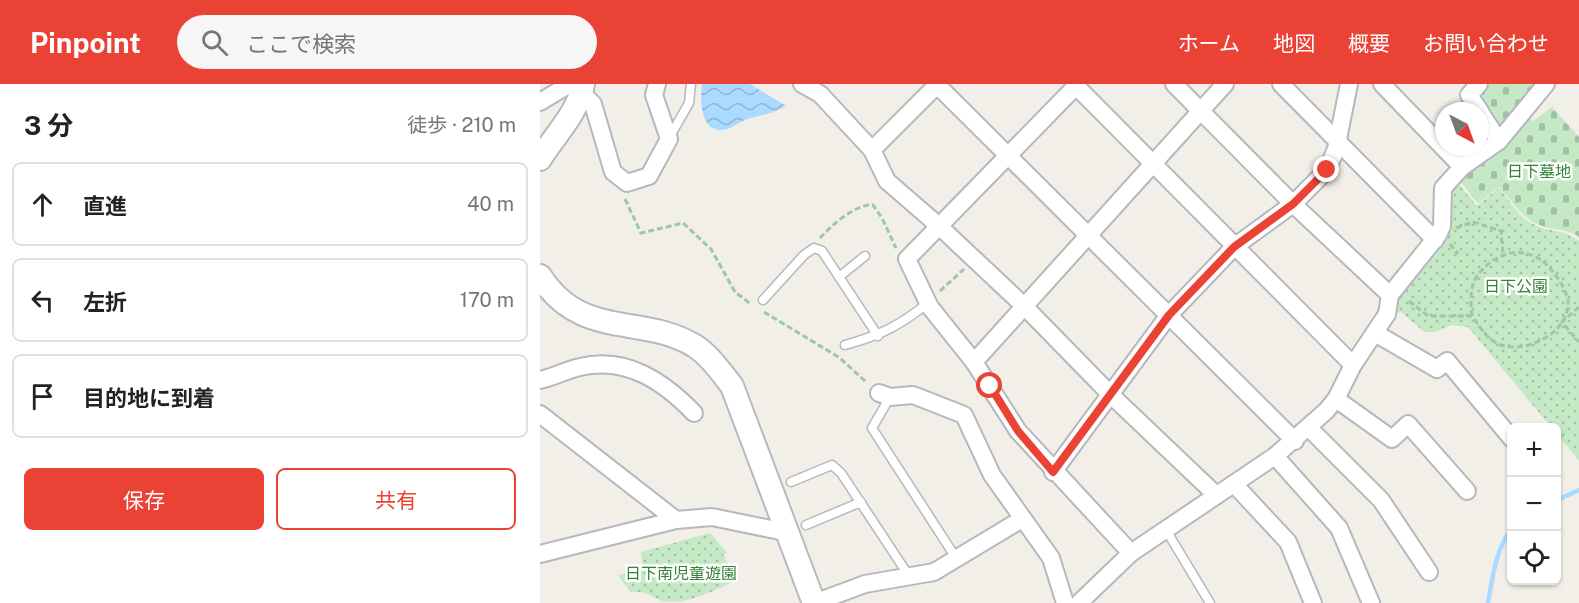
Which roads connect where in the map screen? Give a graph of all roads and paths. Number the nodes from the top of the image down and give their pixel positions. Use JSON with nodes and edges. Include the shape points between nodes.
{"nodes":[{"id":1,"x":657,"y":84,"type":"edge"},
{"id":2,"x":691,"y":84,"type":"edge"},
{"id":3,"x":802,"y":84,"type":"edge"},
{"id":4,"x":937,"y":84,"type":"edge"},
{"id":5,"x":1174,"y":84,"type":"edge"},
{"id":6,"x":1225,"y":84,"type":"edge"},
{"id":7,"x":1281,"y":84,"type":"edge"},
{"id":8,"x":1349,"y":84,"type":"edge"},
{"id":9,"x":1382,"y":84,"type":"edge"},
{"id":10,"x":1479,"y":84,"type":"edge"},
{"id":11,"x":1546,"y":84,"type":"edge"},
{"id":12,"x":1077,"y":85,"type":"edge"},
{"id":13,"x":578,"y":87,"type":"edge"},
{"id":14,"x":540,"y":102,"type":"edge"},
{"id":15,"x":1474,"y":102,"type":"edge"},
{"id":16,"x":1200,"y":110,"type":"junction"},
{"id":17,"x":1489,"y":125,"type":"edge"},
{"id":18,"x":669,"y":139,"type":"junction"},
{"id":19,"x":1338,"y":139,"type":"junction"},
{"id":20,"x":1499,"y":141,"type":"junction"},
{"id":21,"x":872,"y":150,"type":"junction"},
{"id":22,"x":1008,"y":154,"type":"junction"},
{"id":23,"x":540,"y":159,"type":"edge"},
{"id":24,"x":1152,"y":164,"type":"junction"},
{"id":25,"x":1462,"y":167,"type":"junction"},
{"id":26,"x":613,"y":172,"type":"junction"},
{"id":27,"x":1293,"y":204,"type":"junction"},
{"id":28,"x":939,"y":226,"type":"junction"},
{"id":29,"x":1454,"y":229,"type":"dead end"},
{"id":30,"x":1089,"y":235,"type":"junction"},
{"id":31,"x":1435,"y":240,"type":"junction"},
{"id":32,"x":1234,"y":247,"type":"junction"},
{"id":33,"x":814,"y":248,"type":"junction"},
{"id":34,"x":898,"y":253,"type":"dead end"},
{"id":35,"x":1503,"y":255,"type":"junction"},
{"id":36,"x":866,"y":256,"type":"dead end"},
{"id":37,"x":974,"y":260,"type":"junction"},
{"id":38,"x":839,"y":277,"type":"junction"},
{"id":39,"x":540,"y":278,"type":"edge"},
{"id":40,"x":1390,"y":295,"type":"junction"},
{"id":41,"x":763,"y":300,"type":"dead end"},
{"id":42,"x":1409,"y":301,"type":"dead end"},
{"id":43,"x":928,"y":303,"type":"junction"},
{"id":44,"x":1024,"y":306,"type":"junction"},
{"id":45,"x":1579,"y":307,"type":"edge"},
{"id":46,"x":1169,"y":315,"type":"junction"},
{"id":47,"x":1472,"y":316,"type":"junction"},
{"id":48,"x":1562,"y":322,"type":"junction"},
{"id":49,"x":1375,"y":333,"type":"junction"},
{"id":50,"x":878,"y":336,"type":"junction"},
{"id":51,"x":1579,"y":342,"type":"edge"},
{"id":52,"x":845,"y":345,"type":"dead end"},
{"id":53,"x":975,"y":363,"type":"junction"},
{"id":54,"x":1353,"y":365,"type":"junction"},
{"id":55,"x":540,"y":380,"type":"edge"},
{"id":56,"x":884,"y":395,"type":"junction"},
{"id":57,"x":1111,"y":395,"type":"junction"},
{"id":58,"x":1336,"y":399,"type":"junction"},
{"id":59,"x":694,"y":413,"type":"dead end"},
{"id":60,"x":540,"y":414,"type":"edge"},
{"id":61,"x":1309,"y":428,"type":"junction"},
{"id":62,"x":1507,"y":433,"type":"edge"},
{"id":63,"x":1295,"y":441,"type":"junction"},
{"id":64,"x":1275,"y":456,"type":"junction"},
{"id":65,"x":1053,"y":472,"type":"junction"},
{"id":66,"x":791,"y":482,"type":"dead end"},
{"id":67,"x":1234,"y":484,"type":"junction"},
{"id":68,"x":1467,"y":490,"type":"dead end"},
{"id":69,"x":1215,"y":495,"type":"junction"},
{"id":70,"x":861,"y":502,"type":"junction"},
{"id":71,"x":1022,"y":519,"type":"junction"},
{"id":72,"x":676,"y":520,"type":"junction"},
{"id":73,"x":796,"y":528,"type":"junction"},
{"id":74,"x":1166,"y":530,"type":"junction"},
{"id":75,"x":541,"y":552,"type":"edge"},
{"id":76,"x":1131,"y":553,"type":"junction"},
{"id":77,"x":956,"y":558,"type":"junction"},
{"id":78,"x":1429,"y":572,"type":"dead end"},
{"id":79,"x":910,"y":576,"type":"junction"},
{"id":80,"x":814,"y":603,"type":"edge"},
{"id":81,"x":1065,"y":603,"type":"edge"},
{"id":82,"x":1079,"y":603,"type":"edge"},
{"id":83,"x":1210,"y":603,"type":"edge"},
{"id":84,"x":1313,"y":603,"type":"edge"},
{"id":85,"x":1371,"y":603,"type":"edge"}],
"edges":[{"from":1,"to":18,"type":"street","via":[[654,94]]},
{"from":2,"to":18,"type":"lane","via":[[686,111]]},
{"from":3,"to":21,"type":"street","via":[[820,94]]},
{"from":4,"to":21,"type":"street"},
{"from":4,"to":22,"type":"street"},
{"from":5,"to":16,"type":"street"},
{"from":6,"to":16,"type":"street"},
{"from":7,"to":19,"type":"street"},
{"from":8,"to":19,"type":"street"},
{"from":9,"to":25,"type":"street"},
{"from":10,"to":15,"type":"street","via":[[1469,95]]},
{"from":11,"to":20,"type":"street"},
{"from":12,"to":22,"type":"street"},
{"from":12,"to":24,"type":"street"},
{"from":13,"to":14,"type":"street"},
{"from":13,"to":23,"type":"street"},
{"from":13,"to":26,"type":"street","via":[[593,104]]},
{"from":16,"to":24,"type":"street"},
{"from":16,"to":27,"type":"street"},
{"from":17,"to":20,"type":"street"},
{"from":18,"to":26,"type":"street","via":[[649,176],[627,183]]},
{"from":19,"to":27,"type":"street","via":[[1327,170]]},
{"from":19,"to":31,"type":"street"},
{"from":20,"to":25,"type":"street"},
{"from":21,"to":28,"type":"street","via":[[886,181]]},
{"from":22,"to":28,"type":"street"},
{"from":22,"to":30,"type":"street"},
{"from":24,"to":30,"type":"street"},
{"from":24,"to":32,"type":"street"},
{"from":25,"to":31,"type":"street","via":[[1443,188],[1442,226]]},
{"from":26,"to":56,"type":"path","via":[[641,233],[683,224],[711,249],[735,292],[840,358]]},
{"from":27,"to":32,"type":"street"},
{"from":27,"to":40,"type":"street"},
{"from":28,"to":37,"type":"street"},
{"from":28,"to":43,"type":"street","via":[[907,259]]},
{"from":29,"to":35,"type":"path","via":[[1473,222],[1500,231]]},
{"from":30,"to":44,"type":"street"},
{"from":30,"to":46,"type":"street"},
{"from":31,"to":40,"type":"street"},
{"from":32,"to":46,"type":"street"},
{"from":32,"to":54,"type":"street"},
{"from":33,"to":34,"type":"path","via":[[822,236],[849,214],[873,205]]},
{"from":33,"to":38,"type":"lane","via":[[822,251]]},
{"from":33,"to":41,"type":"lane"},
{"from":35,"to":47,"type":"path","via":[[1484,267],[1473,284]]},
{"from":35,"to":48,"type":"path","via":[[1521,252],[1543,259],[1561,282],[1568,301]]},
{"from":36,"to":38,"type":"lane"},
{"from":37,"to":43,"type":"path"},
{"from":37,"to":44,"type":"street"},
{"from":38,"to":50,"type":"lane"},
{"from":39,"to":73,"type":"street","via":[[582,314],[604,323],[675,336],[711,359],[732,386]]},
{"from":40,"to":49,"type":"street","via":[[1387,315]]},
{"from":42,"to":47,"type":"path","via":[[1428,316]]},
{"from":43,"to":50,"type":"lane"},
{"from":43,"to":53,"type":"street"},
{"from":44,"to":53,"type":"street"},
{"from":44,"to":57,"type":"street"},
{"from":45,"to":48,"type":"path"},
{"from":46,"to":57,"type":"street"},
{"from":46,"to":63,"type":"street"},
{"from":47,"to":48,"type":"path","via":[[1485,335],[1501,345],[1517,347],[1545,340]]},
{"from":48,"to":51,"type":"path"},
{"from":49,"to":54,"type":"street"},
{"from":49,"to":62,"type":"street","via":[[1437,369],[1447,362]]},
{"from":50,"to":52,"type":"lane"},
{"from":53,"to":65,"type":"street","via":[[1018,431]]},
{"from":54,"to":58,"type":"street"},
{"from":55,"to":59,"type":"street","via":[[599,364],[631,368],[675,393]]},
{"from":56,"to":71,"type":"street","via":[[913,395],[964,415],[992,475]]},
{"from":56,"to":77,"type":"lane","via":[[872,428]]},
{"from":57,"to":65,"type":"street"},
{"from":57,"to":69,"type":"street"},
{"from":58,"to":61,"type":"street"},
{"from":58,"to":68,"type":"street","via":[[1392,439],[1408,424]]},
{"from":60,"to":72,"type":"street"},
{"from":61,"to":63,"type":"street"},
{"from":61,"to":78,"type":"street","via":[[1381,500]]},
{"from":63,"to":64,"type":"street"},
{"from":64,"to":67,"type":"street"},
{"from":64,"to":85,"type":"street","via":[[1340,528]]},
{"from":65,"to":76,"type":"street"},
{"from":66,"to":70,"type":"lane","via":[[832,465]]},
{"from":67,"to":69,"type":"street"},
{"from":67,"to":84,"type":"street","via":[[1288,543]]},
{"from":69,"to":74,"type":"street"},
{"from":70,"to":73,"type":"lane"},
{"from":70,"to":79,"type":"lane"},
{"from":71,"to":77,"type":"street"},
{"from":71,"to":81,"type":"street","via":[[1051,558]]},
{"from":72,"to":73,"type":"street","via":[[712,517]]},
{"from":72,"to":75,"type":"street"},
{"from":73,"to":80,"type":"street"},
{"from":74,"to":76,"type":"street"},
{"from":74,"to":83,"type":"lane"},
{"from":76,"to":82,"type":"street"},
{"from":77,"to":79,"type":"street","via":[[934,572]]},
{"from":79,"to":80,"type":"street","via":[[865,584]]}]}
